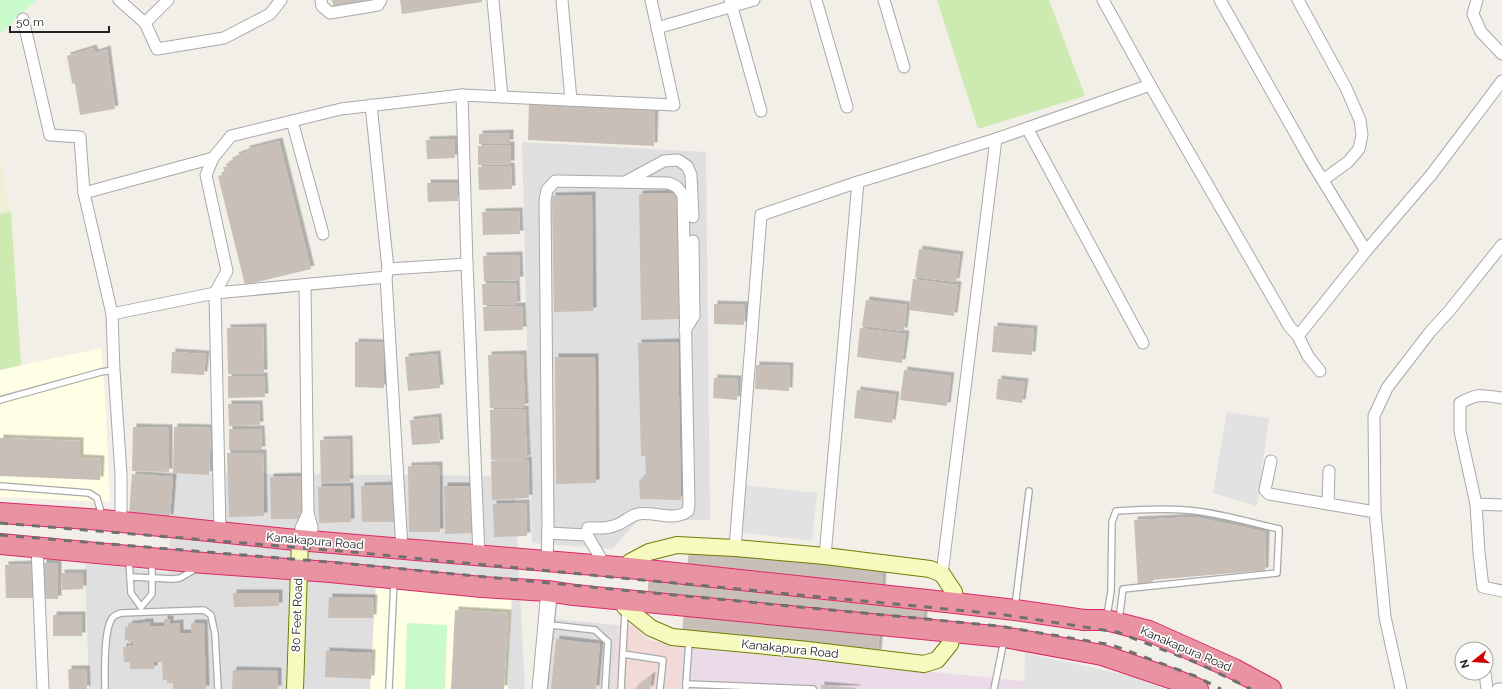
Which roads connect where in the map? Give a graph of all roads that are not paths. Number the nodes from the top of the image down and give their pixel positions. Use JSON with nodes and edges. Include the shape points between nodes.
{"nodes":[{"id":1,"x":119,"y":0,"type":"edge"},
{"id":2,"x":168,"y":0,"type":"edge"},
{"id":3,"x":282,"y":0,"type":"edge"},
{"id":4,"x":321,"y":0,"type":"edge"},
{"id":5,"x":381,"y":0,"type":"edge"},
{"id":6,"x":493,"y":0,"type":"edge"},
{"id":7,"x":562,"y":0,"type":"edge"},
{"id":8,"x":651,"y":0,"type":"edge"},
{"id":9,"x":754,"y":0,"type":"edge"},
{"id":10,"x":816,"y":0,"type":"edge"},
{"id":11,"x":884,"y":0,"type":"edge"},
{"id":12,"x":1103,"y":0,"type":"edge"},
{"id":13,"x":1220,"y":0,"type":"edge"},
{"id":14,"x":1298,"y":0,"type":"edge"},
{"id":15,"x":1477,"y":0,"type":"edge"},
{"id":16,"x":731,"y":3,"type":"edge"},
{"id":17,"x":23,"y":19,"type":"dead end"},
{"id":18,"x":145,"y":23,"type":"junction"},
{"id":19,"x":657,"y":28,"type":"junction"},
{"id":20,"x":1502,"y":54,"type":"edge"},
{"id":21,"x":904,"y":67,"type":"dead end"},
{"id":22,"x":1502,"y":81,"type":"edge"},
{"id":23,"x":1150,"y":85,"type":"junction"},
{"id":24,"x":462,"y":95,"type":"junction"},
{"id":25,"x":502,"y":97,"type":"junction"},
{"id":26,"x":571,"y":100,"type":"junction"},
{"id":27,"x":371,"y":105,"type":"junction"},
{"id":28,"x":847,"y":107,"type":"dead end"},
{"id":29,"x":761,"y":111,"type":"dead end"},
{"id":30,"x":292,"y":121,"type":"junction"},
{"id":31,"x":1027,"y":128,"type":"junction"},
{"id":32,"x":996,"y":139,"type":"junction"},
{"id":33,"x":213,"y":158,"type":"junction"},
{"id":34,"x":1322,"y":180,"type":"junction"},
{"id":35,"x":624,"y":182,"type":"junction"},
{"id":36,"x":858,"y":182,"type":"junction"},
{"id":37,"x":84,"y":193,"type":"junction"},
{"id":38,"x":693,"y":217,"type":"dead end"},
{"id":39,"x":323,"y":234,"type":"dead end"},
{"id":40,"x":693,"y":241,"type":"dead end"},
{"id":41,"x":1502,"y":245,"type":"edge"},
{"id":42,"x":1366,"y":251,"type":"junction"},
{"id":43,"x":467,"y":264,"type":"junction"},
{"id":44,"x":387,"y":273,"type":"junction"},
{"id":45,"x":305,"y":285,"type":"junction"},
{"id":46,"x":215,"y":293,"type":"junction"},
{"id":47,"x":112,"y":314,"type":"junction"},
{"id":48,"x":685,"y":330,"type":"junction"},
{"id":49,"x":1298,"y":336,"type":"junction"},
{"id":50,"x":1143,"y":343,"type":"dead end"},
{"id":51,"x":114,"y":370,"type":"junction"},
{"id":52,"x":1320,"y":371,"type":"dead end"},
{"id":53,"x":1502,"y":398,"type":"edge"},
{"id":54,"x":0,"y":400,"type":"edge"},
{"id":55,"x":1271,"y":461,"type":"dead end"},
{"id":56,"x":1329,"y":471,"type":"dead end"},
{"id":57,"x":0,"y":486,"type":"edge"},
{"id":58,"x":1029,"y":491,"type":"dead end"},
{"id":59,"x":1328,"y":504,"type":"junction"},
{"id":60,"x":1476,"y":504,"type":"junction"},
{"id":61,"x":1502,"y":504,"type":"edge"},
{"id":62,"x":1375,"y":512,"type":"junction"},
{"id":63,"x":0,"y":513,"type":"edge"},
{"id":64,"x":112,"y":522,"type":"junction"},
{"id":65,"x":220,"y":532,"type":"junction"},
{"id":66,"x":548,"y":533,"type":"junction"},
{"id":67,"x":587,"y":535,"type":"junction"},
{"id":68,"x":306,"y":540,"type":"junction"},
{"id":69,"x":0,"y":544,"type":"edge"},
{"id":70,"x":37,"y":547,"type":"junction"},
{"id":71,"x":735,"y":548,"type":"junction"},
{"id":72,"x":402,"y":549,"type":"junction"},
{"id":73,"x":128,"y":556,"type":"junction"},
{"id":74,"x":479,"y":556,"type":"junction"},
{"id":75,"x":825,"y":556,"type":"junction"},
{"id":76,"x":152,"y":558,"type":"junction"},
{"id":77,"x":547,"y":562,"type":"junction"},
{"id":78,"x":204,"y":563,"type":"junction"},
{"id":79,"x":606,"y":567,"type":"junction"},
{"id":80,"x":629,"y":568,"type":"junction"},
{"id":81,"x":303,"y":570,"type":"junction"},
{"id":82,"x":942,"y":574,"type":"junction"},
{"id":83,"x":130,"y":577,"type":"junction"},
{"id":84,"x":152,"y":578,"type":"junction"},
{"id":85,"x":394,"y":578,"type":"junction"},
{"id":86,"x":1502,"y":590,"type":"edge"},
{"id":87,"x":551,"y":592,"type":"junction"},
{"id":88,"x":960,"y":603,"type":"junction"},
{"id":89,"x":625,"y":604,"type":"junction"},
{"id":90,"x":142,"y":609,"type":"junction"},
{"id":91,"x":1015,"y":610,"type":"junction"},
{"id":92,"x":1113,"y":622,"type":"junction"},
{"id":93,"x":551,"y":625,"type":"junction"},
{"id":94,"x":958,"y":633,"type":"junction"},
{"id":95,"x":1004,"y":637,"type":"junction"},
{"id":96,"x":690,"y":639,"type":"junction"},
{"id":97,"x":622,"y":654,"type":"junction"},
{"id":98,"x":686,"y":687,"type":"edge"},
{"id":99,"x":43,"y":689,"type":"edge"},
{"id":100,"x":105,"y":689,"type":"edge"},
{"id":101,"x":218,"y":689,"type":"edge"},
{"id":102,"x":295,"y":689,"type":"edge"},
{"id":103,"x":303,"y":689,"type":"edge"},
{"id":104,"x":390,"y":689,"type":"edge"},
{"id":105,"x":538,"y":689,"type":"edge"},
{"id":106,"x":544,"y":689,"type":"edge"},
{"id":107,"x":605,"y":689,"type":"edge"},
{"id":108,"x":620,"y":689,"type":"edge"},
{"id":109,"x":660,"y":689,"type":"edge"},
{"id":110,"x":813,"y":689,"type":"edge"},
{"id":111,"x":994,"y":689,"type":"edge"},
{"id":112,"x":1198,"y":689,"type":"edge"},
{"id":113,"x":1271,"y":689,"type":"edge"},
{"id":114,"x":1401,"y":689,"type":"edge"},
{"id":115,"x":1498,"y":689,"type":"edge"},
{"id":116,"x":1502,"y":689,"type":"edge"}],
"edges":[{"from":1,"to":18,"type":"street"},
{"from":2,"to":18,"type":"street"},
{"from":3,"to":18,"type":"street","via":[[270,14],[224,38],[157,48]]},
{"from":4,"to":5,"type":"street","via":[[322,6],[330,13],[378,5]]},
{"from":6,"to":25,"type":"street"},
{"from":7,"to":26,"type":"street"},
{"from":8,"to":19,"type":"street"},
{"from":9,"to":16,"type":"street"},
{"from":10,"to":28,"type":"street"},
{"from":11,"to":21,"type":"street"},
{"from":12,"to":23,"type":"street"},
{"from":13,"to":34,"type":"street"},
{"from":14,"to":34,"type":"street","via":[[1346,88],[1360,120],[1362,135],[1359,148],[1348,162]]},
{"from":15,"to":20,"type":"street","via":[[1473,14],[1481,32]]},
{"from":16,"to":19,"type":"street"},
{"from":16,"to":29,"type":"street"},
{"from":17,"to":37,"type":"street","via":[[50,135],[80,137]]},
{"from":19,"to":26,"type":"street","via":[[674,105]]},
{"from":22,"to":42,"type":"street","via":[[1431,175]]},
{"from":23,"to":31,"type":"street"},
{"from":23,"to":49,"type":"street","via":[[1289,326]]},
{"from":24,"to":25,"type":"street"},
{"from":24,"to":27,"type":"street"},
{"from":24,"to":43,"type":"street"},
{"from":25,"to":26,"type":"street"},
{"from":27,"to":30,"type":"street","via":[[341,109]]},
{"from":27,"to":44,"type":"street"},
{"from":30,"to":33,"type":"street","via":[[231,136]]},
{"from":30,"to":39,"type":"street"},
{"from":31,"to":32,"type":"street"},
{"from":31,"to":50,"type":"street"},
{"from":32,"to":36,"type":"street"},
{"from":32,"to":82,"type":"street"},
{"from":33,"to":37,"type":"street"},
{"from":33,"to":46,"type":"street","via":[[206,175],[228,271]]},
{"from":34,"to":42,"type":"street"},
{"from":35,"to":38,"type":"street","via":[[664,161],[678,160],[687,166],[691,175]]},
{"from":35,"to":48,"type":"street","via":[[668,183],[677,187],[683,195]]},
{"from":35,"to":66,"type":"street","via":[[554,181],[547,190],[545,200]]},
{"from":36,"to":71,"type":"street","via":[[761,215]]},
{"from":36,"to":75,"type":"street"},
{"from":37,"to":47,"type":"street"},
{"from":40,"to":48,"type":"street","via":[[694,316]]},
{"from":41,"to":62,"type":"street","via":[[1387,388],[1374,416]]},
{"from":42,"to":49,"type":"street"},
{"from":43,"to":44,"type":"street"},
{"from":43,"to":74,"type":"street"},
{"from":44,"to":45,"type":"street"},
{"from":44,"to":72,"type":"street"},
{"from":45,"to":46,"type":"street"},
{"from":45,"to":68,"type":"street","via":[[308,513],[301,528]]},
{"from":46,"to":47,"type":"street"},
{"from":46,"to":65,"type":"street"},
{"from":47,"to":51,"type":"street"},
{"from":48,"to":67,"type":"street","via":[[688,511],[671,516],[638,514],[607,528],[588,528]]},
{"from":49,"to":52,"type":"street","via":[[1308,356]]},
{"from":51,"to":54,"type":"lane"},
{"from":51,"to":64,"type":"street","via":[[121,474]]},
{"from":53,"to":60,"type":"street","via":[[1480,395],[1460,403],[1460,431]]},
{"from":55,"to":59,"type":"street","via":[[1266,490],[1269,494]]},
{"from":56,"to":59,"type":"street"},
{"from":57,"to":64,"type":"lane","via":[[89,493],[97,498]]},
{"from":58,"to":91,"type":"lane"},
{"from":59,"to":62,"type":"street"},
{"from":60,"to":61,"type":"street"},
{"from":60,"to":86,"type":"street","via":[[1483,587],[1489,590]]},
{"from":62,"to":114,"type":"street","via":[[1385,617]]},
{"from":63,"to":64,"type":"highway","name":"Kanakapura Road"},
{"from":64,"to":65,"type":"highway","name":"Kanakapura Road"},
{"from":65,"to":68,"type":"highway","name":"Kanakapura Road"},
{"from":66,"to":67,"type":"street"},
{"from":66,"to":77,"type":"street"},
{"from":67,"to":79,"type":"street"},
{"from":68,"to":72,"type":"highway","name":"Kanakapura Road"},
{"from":68,"to":81,"type":"street","name":"80 Feet Road"},
{"from":69,"to":70,"type":"highway"},
{"from":70,"to":73,"type":"highway"},
{"from":70,"to":99,"type":"street"},
{"from":71,"to":75,"type":"street"},
{"from":71,"to":80,"type":"street","via":[[677,545],[649,552],[630,562]]},
{"from":72,"to":74,"type":"highway","name":"Kanakapura Road"},
{"from":73,"to":76,"type":"highway"},
{"from":73,"to":83,"type":"lane"},
{"from":74,"to":77,"type":"highway","name":"Kanakapura Road"},
{"from":75,"to":82,"type":"street","via":[[930,569]]},
{"from":76,"to":78,"type":"highway"},
{"from":76,"to":84,"type":"lane"},
{"from":77,"to":79,"type":"highway","name":"Kanakapura Road"},
{"from":78,"to":81,"type":"highway"},
{"from":78,"to":84,"type":"lane","via":[[180,578]]},
{"from":79,"to":80,"type":"highway","name":"Kanakapura Road"},
{"from":80,"to":88,"type":"highway","name":"Kanakapura Road"},
{"from":81,"to":85,"type":"highway"},
{"from":81,"to":102,"type":"street","name":"80 Feet Road"},
{"from":81,"to":103,"type":"street","name":"80 Feet Road"},
{"from":82,"to":88,"type":"street"},
{"from":83,"to":84,"type":"lane"},
{"from":83,"to":90,"type":"lane","via":[[131,593]]},
{"from":84,"to":90,"type":"lane","via":[[152,594]]},
{"from":85,"to":87,"type":"highway"},
{"from":85,"to":104,"type":"lane"},
{"from":87,"to":89,"type":"highway"},
{"from":87,"to":93,"type":"lane"},
{"from":87,"to":105,"type":"street"},
{"from":88,"to":91,"type":"highway","name":"Kanakapura Road"},
{"from":88,"to":94,"type":"highway"},
{"from":89,"to":94,"type":"highway"},
{"from":89,"to":96,"type":"street","name":"Kanakapura Road","via":[[651,628],[672,637]]},
{"from":89,"to":97,"type":"lane"},
{"from":90,"to":100,"type":"lane","via":[[121,613],[110,623],[106,644]]},
{"from":90,"to":101,"type":"lane","via":[[204,610],[211,615],[215,634]]},
{"from":91,"to":92,"type":"highway","name":"Kanakapura Road"},
{"from":92,"to":92,"type":"lane","via":[[1112,522],[1116,511],[1185,510],[1224,516],[1279,530],[1277,573],[1123,589]]},
{"from":92,"to":113,"type":"highway","name":"Kanakapura Road","via":[[1149,631],[1234,669]]},
{"from":93,"to":106,"type":"lane"},
{"from":93,"to":107,"type":"lane","via":[[595,630],[608,642]]},
{"from":94,"to":95,"type":"highway"},
{"from":94,"to":96,"type":"street","name":"Kanakapura Road","via":[[937,660],[924,664]]},
{"from":95,"to":111,"type":"lane"},
{"from":95,"to":112,"type":"highway","via":[[1102,655]]},
{"from":96,"to":98,"type":"lane"},
{"from":97,"to":108,"type":"lane"},
{"from":97,"to":109,"type":"lane","via":[[663,660]]},
{"from":98,"to":110,"type":"lane"},
{"from":115,"to":116,"type":"street"}]}
